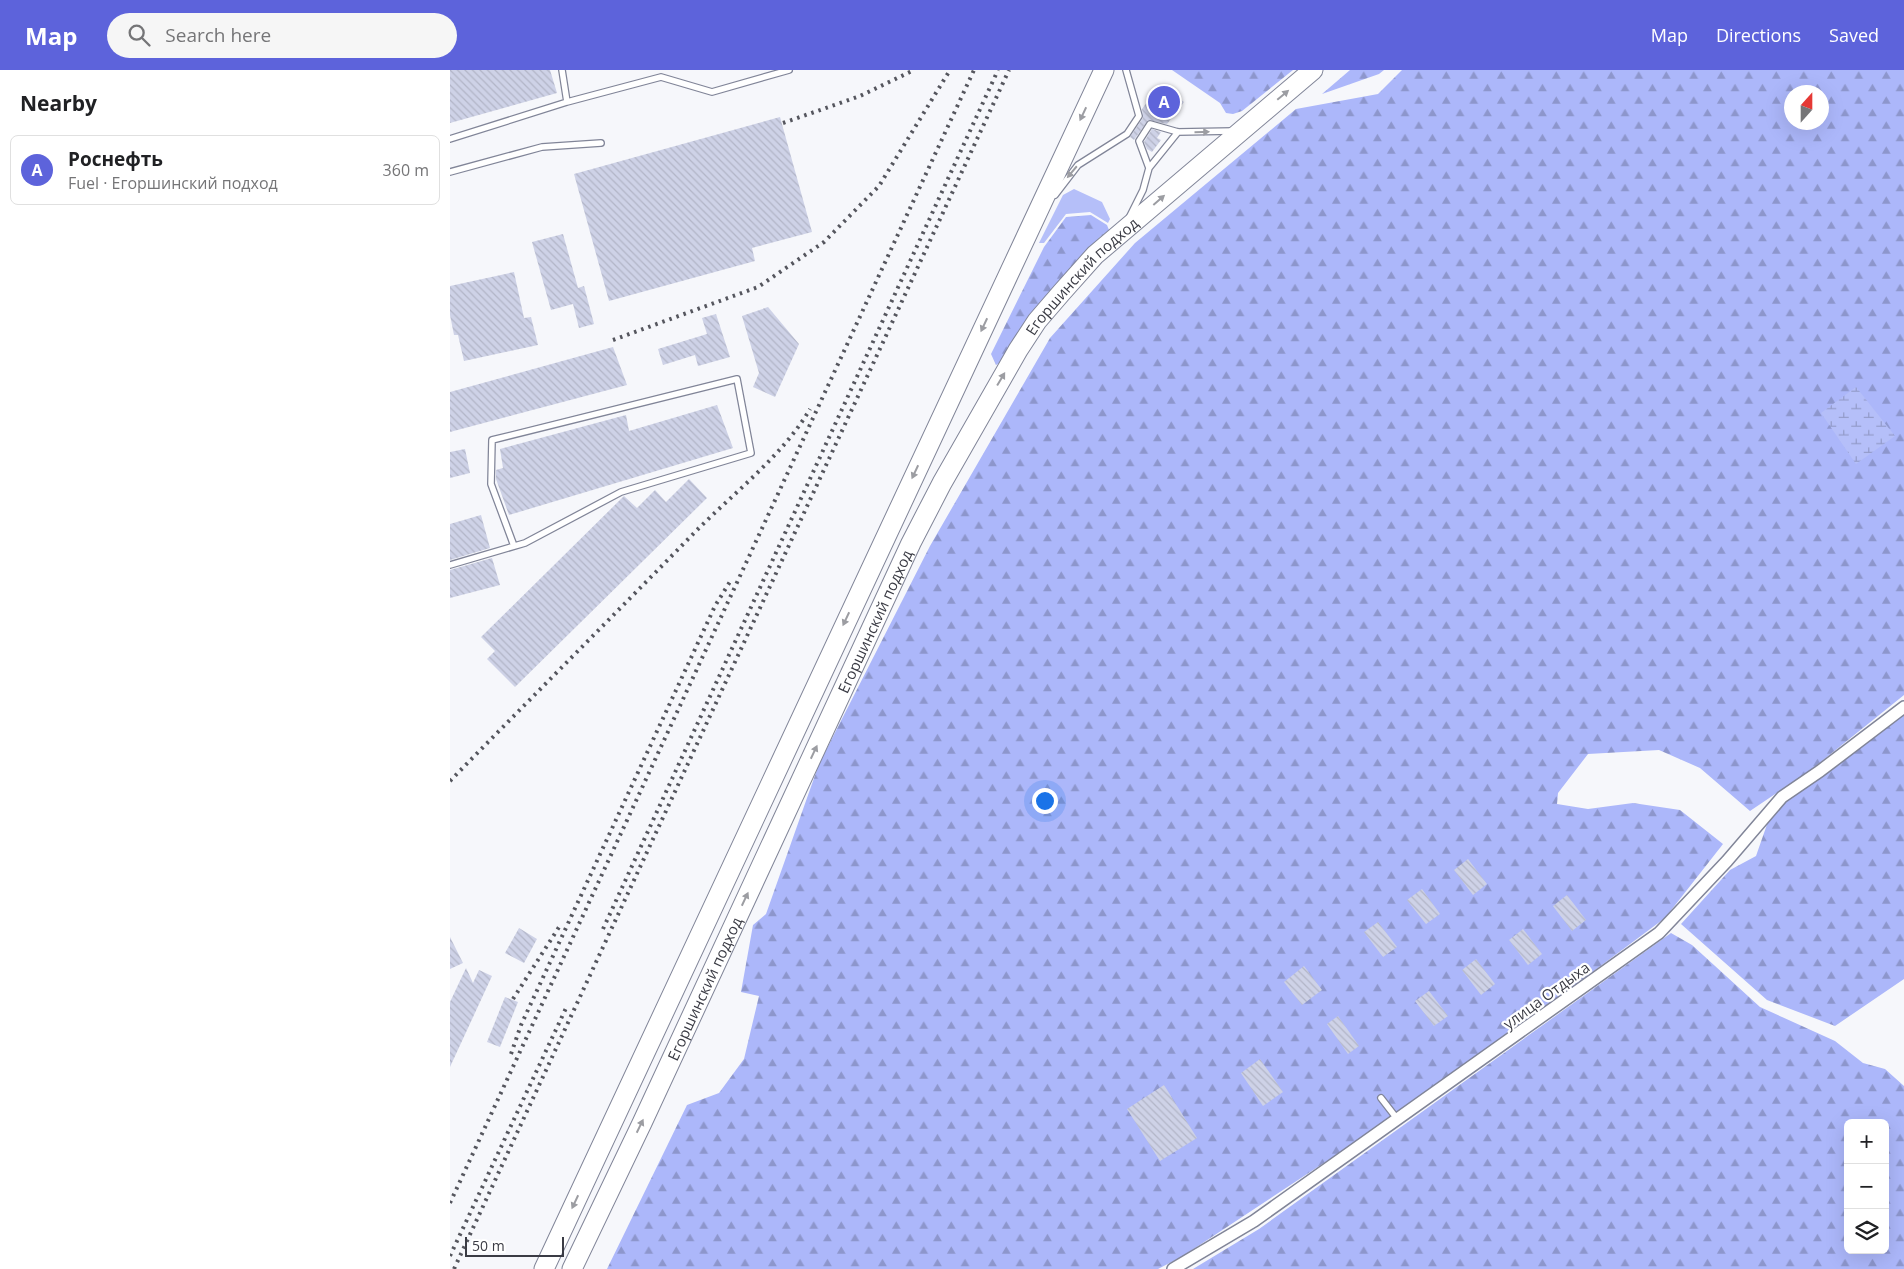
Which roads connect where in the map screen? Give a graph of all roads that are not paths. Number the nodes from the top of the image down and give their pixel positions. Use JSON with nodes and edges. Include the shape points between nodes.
{"nodes":[{"id":1,"x":562,"y":70,"type":"edge"},
{"id":2,"x":789,"y":70,"type":"edge"},
{"id":3,"x":1104,"y":70,"type":"edge"},
{"id":4,"x":1126,"y":70,"type":"edge"},
{"id":5,"x":1313,"y":70,"type":"edge"},
{"id":6,"x":567,"y":102,"type":"junction"},
{"id":7,"x":1240,"y":131,"type":"junction"},
{"id":8,"x":1178,"y":132,"type":"junction"},
{"id":9,"x":450,"y":140,"type":"edge"},
{"id":10,"x":601,"y":143,"type":"dead end"},
{"id":11,"x":1149,"y":168,"type":"junction"},
{"id":12,"x":450,"y":172,"type":"edge"},
{"id":13,"x":1053,"y":199,"type":"dead end"},
{"id":14,"x":1048,"y":206,"type":"dead end"},
{"id":15,"x":1095,"y":255,"type":"junction"},
{"id":16,"x":1000,"y":291,"type":"junction"},
{"id":17,"x":514,"y":546,"type":"junction"},
{"id":18,"x":450,"y":565,"type":"edge"},
{"id":19,"x":1904,"y":706,"type":"edge"},
{"id":20,"x":1381,"y":1098,"type":"dead end"},
{"id":21,"x":1398,"y":1120,"type":"junction"},
{"id":22,"x":544,"y":1269,"type":"edge"},
{"id":23,"x":572,"y":1269,"type":"edge"},
{"id":24,"x":1174,"y":1269,"type":"edge"}],
"edges":[{"from":1,"to":6,"type":"lane"},
{"from":2,"to":6,"type":"lane","via":[[712,92],[661,77]]},
{"from":3,"to":16,"type":"main road","name":"Егоршинский подход","one_way":true},
{"from":4,"to":13,"type":"lane","one_way":true,"via":[[1138,116],[1127,134],[1078,165]]},
{"from":7,"to":5,"type":"main road","name":"Егоршинский подход","one_way":true},
{"from":6,"to":9,"type":"lane"},
{"from":8,"to":7,"type":"lane","one_way":true},
{"from":15,"to":7,"type":"main road","name":"Егоршинский подход","one_way":true},
{"from":8,"to":11,"type":"lane"},
{"from":8,"to":11,"type":"lane","via":[[1150,124],[1139,141]]},
{"from":10,"to":12,"type":"lane","via":[[542,147]]},
{"from":11,"to":15,"type":"lane","via":[[1133,211]]},
{"from":14,"to":16,"type":"lane"},
{"from":23,"to":15,"type":"main road","name":"Егоршинский подход","one_way":true,"via":[[910,543],[976,421],[1032,328]]},
{"from":16,"to":22,"type":"main road","name":"Егоршинский подход","one_way":true},
{"from":17,"to":17,"type":"lane","via":[[621,492],[751,453],[737,379],[492,440],[491,484]]},
{"from":17,"to":18,"type":"lane"},
{"from":19,"to":21,"type":"street","name":"улица Отдыха","via":[[1782,797],[1658,933]]},
{"from":20,"to":21,"type":"lane"},
{"from":21,"to":24,"type":"street","name":"улица Отдыха","via":[[1254,1221]]}]}
